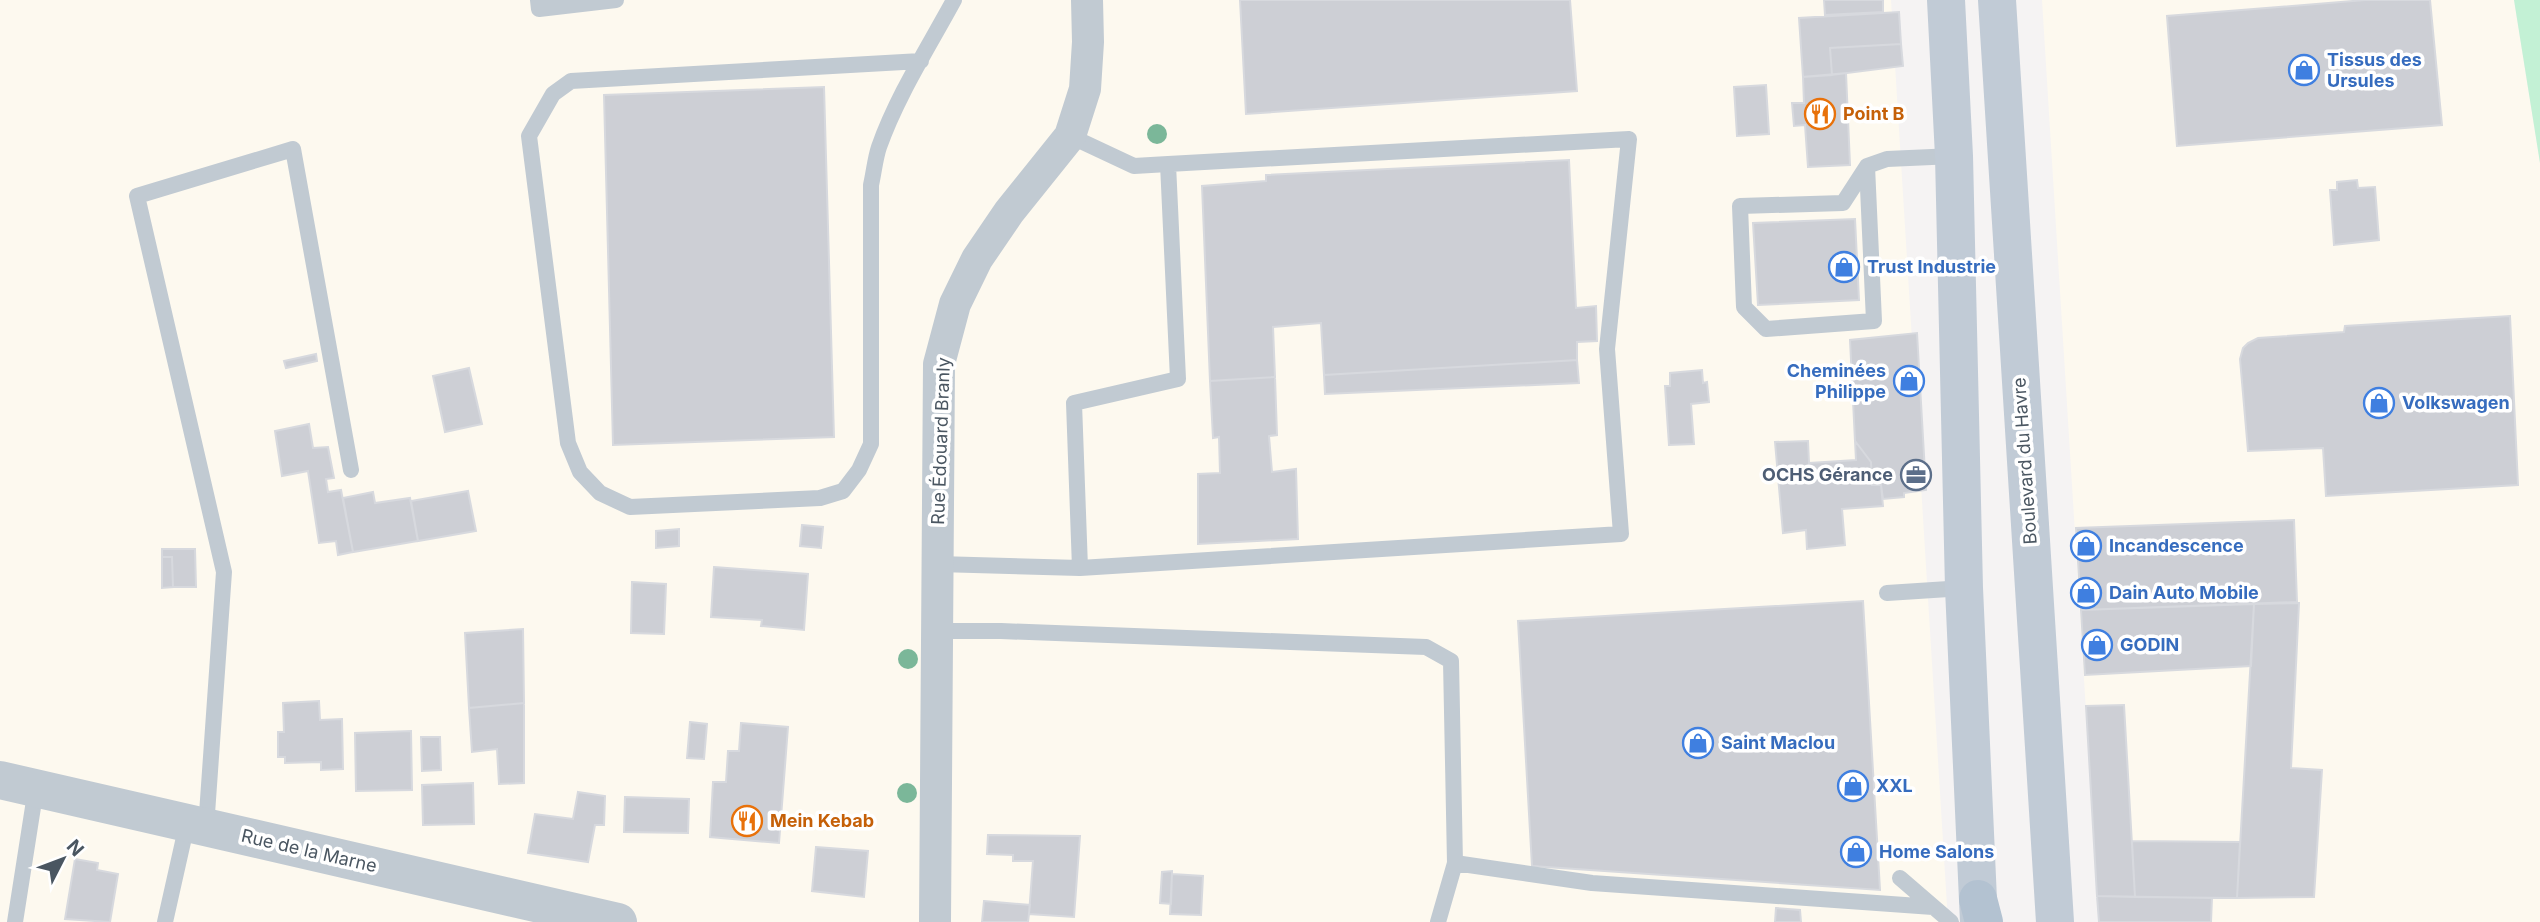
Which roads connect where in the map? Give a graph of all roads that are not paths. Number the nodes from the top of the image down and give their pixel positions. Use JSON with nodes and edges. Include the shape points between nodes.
{"nodes":[{"id":1,"x":538,"y":0,"type":"edge"},
{"id":2,"x":616,"y":0,"type":"edge"},
{"id":3,"x":954,"y":0,"type":"edge"},
{"id":4,"x":1087,"y":0,"type":"edge"},
{"id":5,"x":1946,"y":0,"type":"edge"},
{"id":6,"x":1997,"y":0,"type":"edge"},
{"id":7,"x":921,"y":61,"type":"junction"},
{"id":8,"x":1070,"y":136,"type":"junction"},
{"id":9,"x":1954,"y":156,"type":"junction"},
{"id":10,"x":1168,"y":164,"type":"junction"},
{"id":11,"x":1867,"y":166,"type":"junction"},
{"id":12,"x":351,"y":470,"type":"dead end"},
{"id":13,"x":938,"y":564,"type":"junction"},
{"id":14,"x":1080,"y":568,"type":"junction"},
{"id":15,"x":1964,"y":588,"type":"junction"},
{"id":16,"x":1887,"y":593,"type":"dead end"},
{"id":17,"x":937,"y":631,"type":"junction"},
{"id":18,"x":18,"y":784,"type":"edge"},
{"id":19,"x":197,"y":826,"type":"junction"},
{"id":20,"x":1455,"y":863,"type":"junction"},
{"id":21,"x":1900,"y":878,"type":"dead end"},
{"id":22,"x":1933,"y":906,"type":"junction"},
{"id":23,"x":1973,"y":916,"type":"edge"},
{"id":24,"x":15,"y":922,"type":"edge"},
{"id":25,"x":165,"y":922,"type":"edge"},
{"id":26,"x":618,"y":922,"type":"edge"},
{"id":27,"x":935,"y":922,"type":"edge"},
{"id":28,"x":1438,"y":922,"type":"edge"},
{"id":29,"x":2054,"y":922,"type":"edge"}],
"edges":[{"from":1,"to":2,"type":"lane","via":[[538,9]]},
{"from":3,"to":7,"type":"lane"},
{"from":4,"to":8,"type":"street","name":"Rue Édouard Branly","via":[[1085,89]]},
{"from":5,"to":9,"type":"main road"},
{"from":6,"to":29,"type":"main road","name":"Boulevard du Havre"},
{"from":7,"to":7,"type":"lane","via":[[571,81],[553,94],[529,136],[568,443],[580,472],[600,493],[630,507],[820,498],[843,491],[859,470],[871,444],[871,185],[878,150]]},
{"from":8,"to":10,"type":"lane","via":[[1134,166]]},
{"from":8,"to":13,"type":"street","name":"Rue Édouard Branly","via":[[1009,212],[977,259],[955,304],[939,364]]},
{"from":9,"to":11,"type":"lane","via":[[1887,159]]},
{"from":9,"to":15,"type":"main road"},
{"from":10,"to":14,"type":"lane","via":[[1178,379],[1074,403]]},
{"from":10,"to":14,"type":"lane","via":[[1629,139],[1607,349],[1621,534]]},
{"from":11,"to":11,"type":"lane","via":[[1843,202],[1740,206],[1744,307],[1766,329],[1874,321]]},
{"from":12,"to":19,"type":"lane","via":[[293,149],[137,196],[224,572]]},
{"from":13,"to":14,"type":"lane"},
{"from":13,"to":17,"type":"street","name":"Rue Édouard Branly"},
{"from":15,"to":16,"type":"lane"},
{"from":15,"to":23,"type":"main road"},
{"from":17,"to":20,"type":"lane","via":[[1426,647],[1451,661]]},
{"from":17,"to":27,"type":"street","name":"Rue Édouard Branly"},
{"from":18,"to":19,"type":"street","name":"Rue de la Marne"},
{"from":18,"to":24,"type":"lane"},
{"from":19,"to":25,"type":"lane"},
{"from":19,"to":26,"type":"street","name":"Rue de la Marne"},
{"from":20,"to":22,"type":"lane","via":[[1592,883]]},
{"from":20,"to":28,"type":"lane"},
{"from":21,"to":22,"type":"lane"},
{"from":22,"to":23,"type":"lane"}]}
